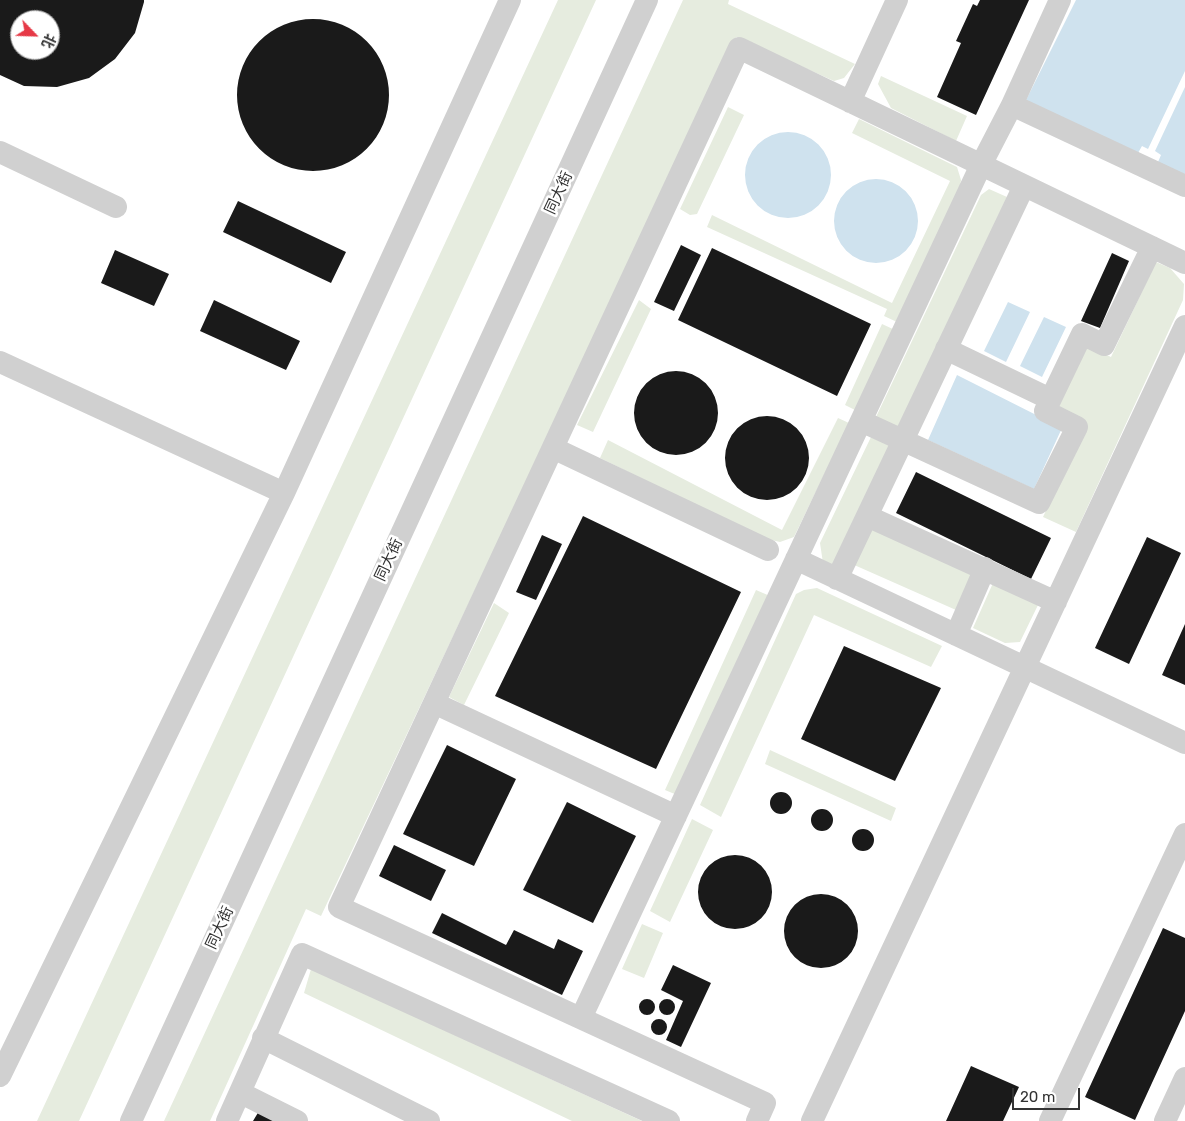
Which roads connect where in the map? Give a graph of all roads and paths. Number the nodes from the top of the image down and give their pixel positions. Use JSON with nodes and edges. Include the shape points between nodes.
{"nodes":[{"id":1,"x":510,"y":0,"type":"edge"},
{"id":2,"x":647,"y":0,"type":"edge"},
{"id":3,"x":897,"y":0,"type":"edge"},
{"id":4,"x":1060,"y":0,"type":"edge"},
{"id":5,"x":850,"y":102,"type":"junction"},
{"id":6,"x":1012,"y":105,"type":"junction"},
{"id":7,"x":0,"y":152,"type":"edge"},
{"id":8,"x":981,"y":165,"type":"junction"},
{"id":9,"x":1024,"y":186,"type":"junction"},
{"id":10,"x":1185,"y":186,"type":"edge"},
{"id":11,"x":116,"y":206,"type":"dead end"},
{"id":12,"x":1152,"y":247,"type":"junction"},
{"id":13,"x":1185,"y":262,"type":"edge"},
{"id":14,"x":1185,"y":326,"type":"edge"},
{"id":15,"x":946,"y":349,"type":"junction"},
{"id":16,"x":0,"y":362,"type":"edge"},
{"id":17,"x":1050,"y":398,"type":"junction"},
{"id":18,"x":861,"y":421,"type":"junction"},
{"id":19,"x":903,"y":441,"type":"junction"},
{"id":20,"x":553,"y":448,"type":"junction"},
{"id":21,"x":284,"y":493,"type":"junction"},
{"id":22,"x":867,"y":516,"type":"junction"},
{"id":23,"x":768,"y":550,"type":"dead end"},
{"id":24,"x":796,"y":559,"type":"junction"},
{"id":25,"x":985,"y":568,"type":"junction"},
{"id":26,"x":837,"y":579,"type":"junction"},
{"id":27,"x":1056,"y":602,"type":"junction"},
{"id":28,"x":956,"y":635,"type":"junction"},
{"id":29,"x":1025,"y":668,"type":"junction"},
{"id":30,"x":434,"y":703,"type":"junction"},
{"id":31,"x":1185,"y":743,"type":"edge"},
{"id":32,"x":676,"y":816,"type":"junction"},
{"id":33,"x":1185,"y":834,"type":"edge"},
{"id":34,"x":581,"y":1018,"type":"junction"},
{"id":35,"x":263,"y":1038,"type":"junction"},
{"id":36,"x":0,"y":1076,"type":"edge"},
{"id":37,"x":1185,"y":1078,"type":"edge"},
{"id":38,"x":241,"y":1093,"type":"junction"},
{"id":39,"x":132,"y":1121,"type":"edge"},
{"id":40,"x":228,"y":1121,"type":"edge"},
{"id":41,"x":297,"y":1121,"type":"edge"},
{"id":42,"x":429,"y":1121,"type":"edge"},
{"id":43,"x":668,"y":1121,"type":"edge"},
{"id":44,"x":757,"y":1121,"type":"edge"},
{"id":45,"x":812,"y":1121,"type":"edge"},
{"id":46,"x":1050,"y":1121,"type":"edge"},
{"id":47,"x":1164,"y":1121,"type":"edge"}],
"edges":[{"from":1,"to":21,"type":"street"},
{"from":2,"to":39,"type":"street","name":"同大街"},
{"from":3,"to":5,"type":"street"},
{"from":4,"to":6,"type":"street"},
{"from":5,"to":8,"type":"street"},
{"from":5,"to":20,"type":"street","via":[[739,48]]},
{"from":6,"to":8,"type":"street"},
{"from":6,"to":10,"type":"street"},
{"from":7,"to":11,"type":"street"},
{"from":8,"to":9,"type":"street"},
{"from":8,"to":18,"type":"street"},
{"from":9,"to":12,"type":"street"},
{"from":9,"to":15,"type":"street"},
{"from":12,"to":13,"type":"street"},
{"from":12,"to":17,"type":"street","via":[[1104,345],[1082,334]]},
{"from":14,"to":27,"type":"street"},
{"from":15,"to":17,"type":"street"},
{"from":15,"to":19,"type":"street"},
{"from":16,"to":21,"type":"street"},
{"from":17,"to":19,"type":"street","via":[[1044,411],[1077,427],[1039,503]]},
{"from":18,"to":19,"type":"street"},
{"from":18,"to":24,"type":"street"},
{"from":19,"to":22,"type":"street"},
{"from":20,"to":23,"type":"street"},
{"from":20,"to":30,"type":"street"},
{"from":21,"to":36,"type":"street"},
{"from":22,"to":25,"type":"street"},
{"from":22,"to":26,"type":"street"},
{"from":24,"to":26,"type":"street"},
{"from":24,"to":32,"type":"street"},
{"from":25,"to":27,"type":"street"},
{"from":25,"to":28,"type":"street"},
{"from":26,"to":28,"type":"street"},
{"from":27,"to":29,"type":"street"},
{"from":28,"to":29,"type":"street"},
{"from":29,"to":31,"type":"street"},
{"from":29,"to":45,"type":"street"},
{"from":30,"to":32,"type":"street"},
{"from":30,"to":34,"type":"street","via":[[339,907]]},
{"from":32,"to":34,"type":"street"},
{"from":33,"to":46,"type":"street"},
{"from":34,"to":44,"type":"street","via":[[765,1103]]},
{"from":35,"to":38,"type":"street"},
{"from":35,"to":42,"type":"street"},
{"from":35,"to":43,"type":"street","via":[[302,954]]},
{"from":37,"to":47,"type":"street"},
{"from":38,"to":40,"type":"street"},
{"from":38,"to":41,"type":"street"}]}
